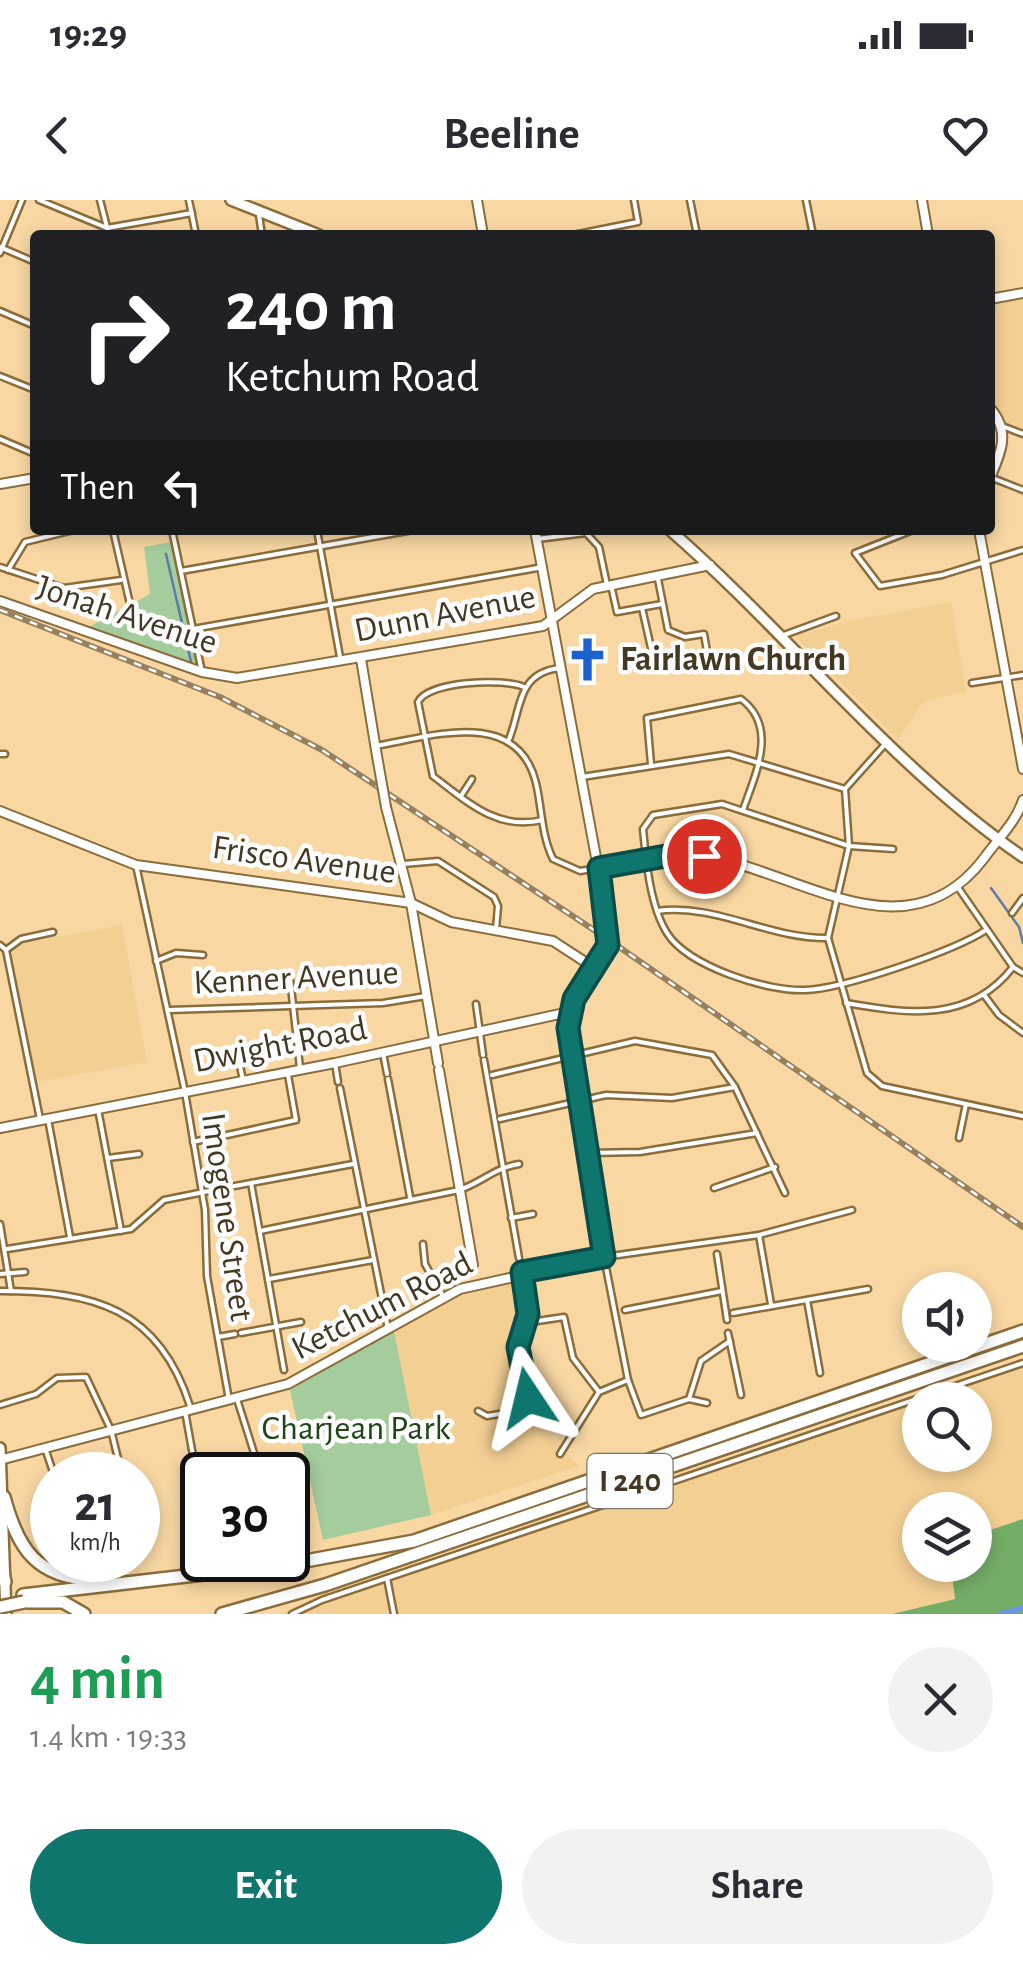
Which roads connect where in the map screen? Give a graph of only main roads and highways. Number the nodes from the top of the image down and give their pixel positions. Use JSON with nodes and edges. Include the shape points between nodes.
{"nodes":[{"id":1,"x":233,"y":200,"type":"edge"},
{"id":2,"x":307,"y":230,"type":"edge"},
{"id":3,"x":676,"y":535,"type":"edge"},
{"id":4,"x":1023,"y":857,"type":"edge"},
{"id":5,"x":1023,"y":1331,"type":"edge"},
{"id":6,"x":1023,"y":1346,"type":"edge"},
{"id":7,"x":0,"y":1448,"type":"edge"},
{"id":8,"x":1,"y":1460,"type":"edge"},
{"id":9,"x":2,"y":1491,"type":"edge"},
{"id":10,"x":30,"y":1554,"type":"edge"},
{"id":11,"x":0,"y":1559,"type":"edge"},
{"id":12,"x":160,"y":1577,"type":"edge"},
{"id":13,"x":5,"y":1582,"type":"junction"},
{"id":14,"x":119,"y":1582,"type":"edge"},
{"id":15,"x":0,"y":1599,"type":"edge"},
{"id":16,"x":23,"y":1599,"type":"junction"},
{"id":17,"x":0,"y":1607,"type":"edge"},
{"id":18,"x":228,"y":1613,"type":"edge"},
{"id":19,"x":6,"y":1614,"type":"edge"},
{"id":20,"x":84,"y":1614,"type":"edge"}],
"edges":[{"from":1,"to":2,"type":"main road"},
{"from":3,"to":4,"type":"main road","via":[[888,741]]},
{"from":5,"to":12,"type":"highway","number":"I 240","via":[[414,1541],[289,1564]]},
{"from":6,"to":18,"type":"highway","number":"I 240"},
{"from":7,"to":8,"type":"main road"},
{"from":8,"to":9,"type":"main road"},
{"from":9,"to":10,"type":"highway","via":[[14,1535]]},
{"from":9,"to":13,"type":"main road"},
{"from":11,"to":13,"type":"highway"},
{"from":13,"to":19,"type":"main road"},
{"from":14,"to":16,"type":"highway","number":"I 240"},
{"from":15,"to":16,"type":"highway","number":"I 240","bridge":true},
{"from":16,"to":17,"type":"highway","bridge":true},
{"from":16,"to":20,"type":"highway","via":[[63,1602]]}]}
